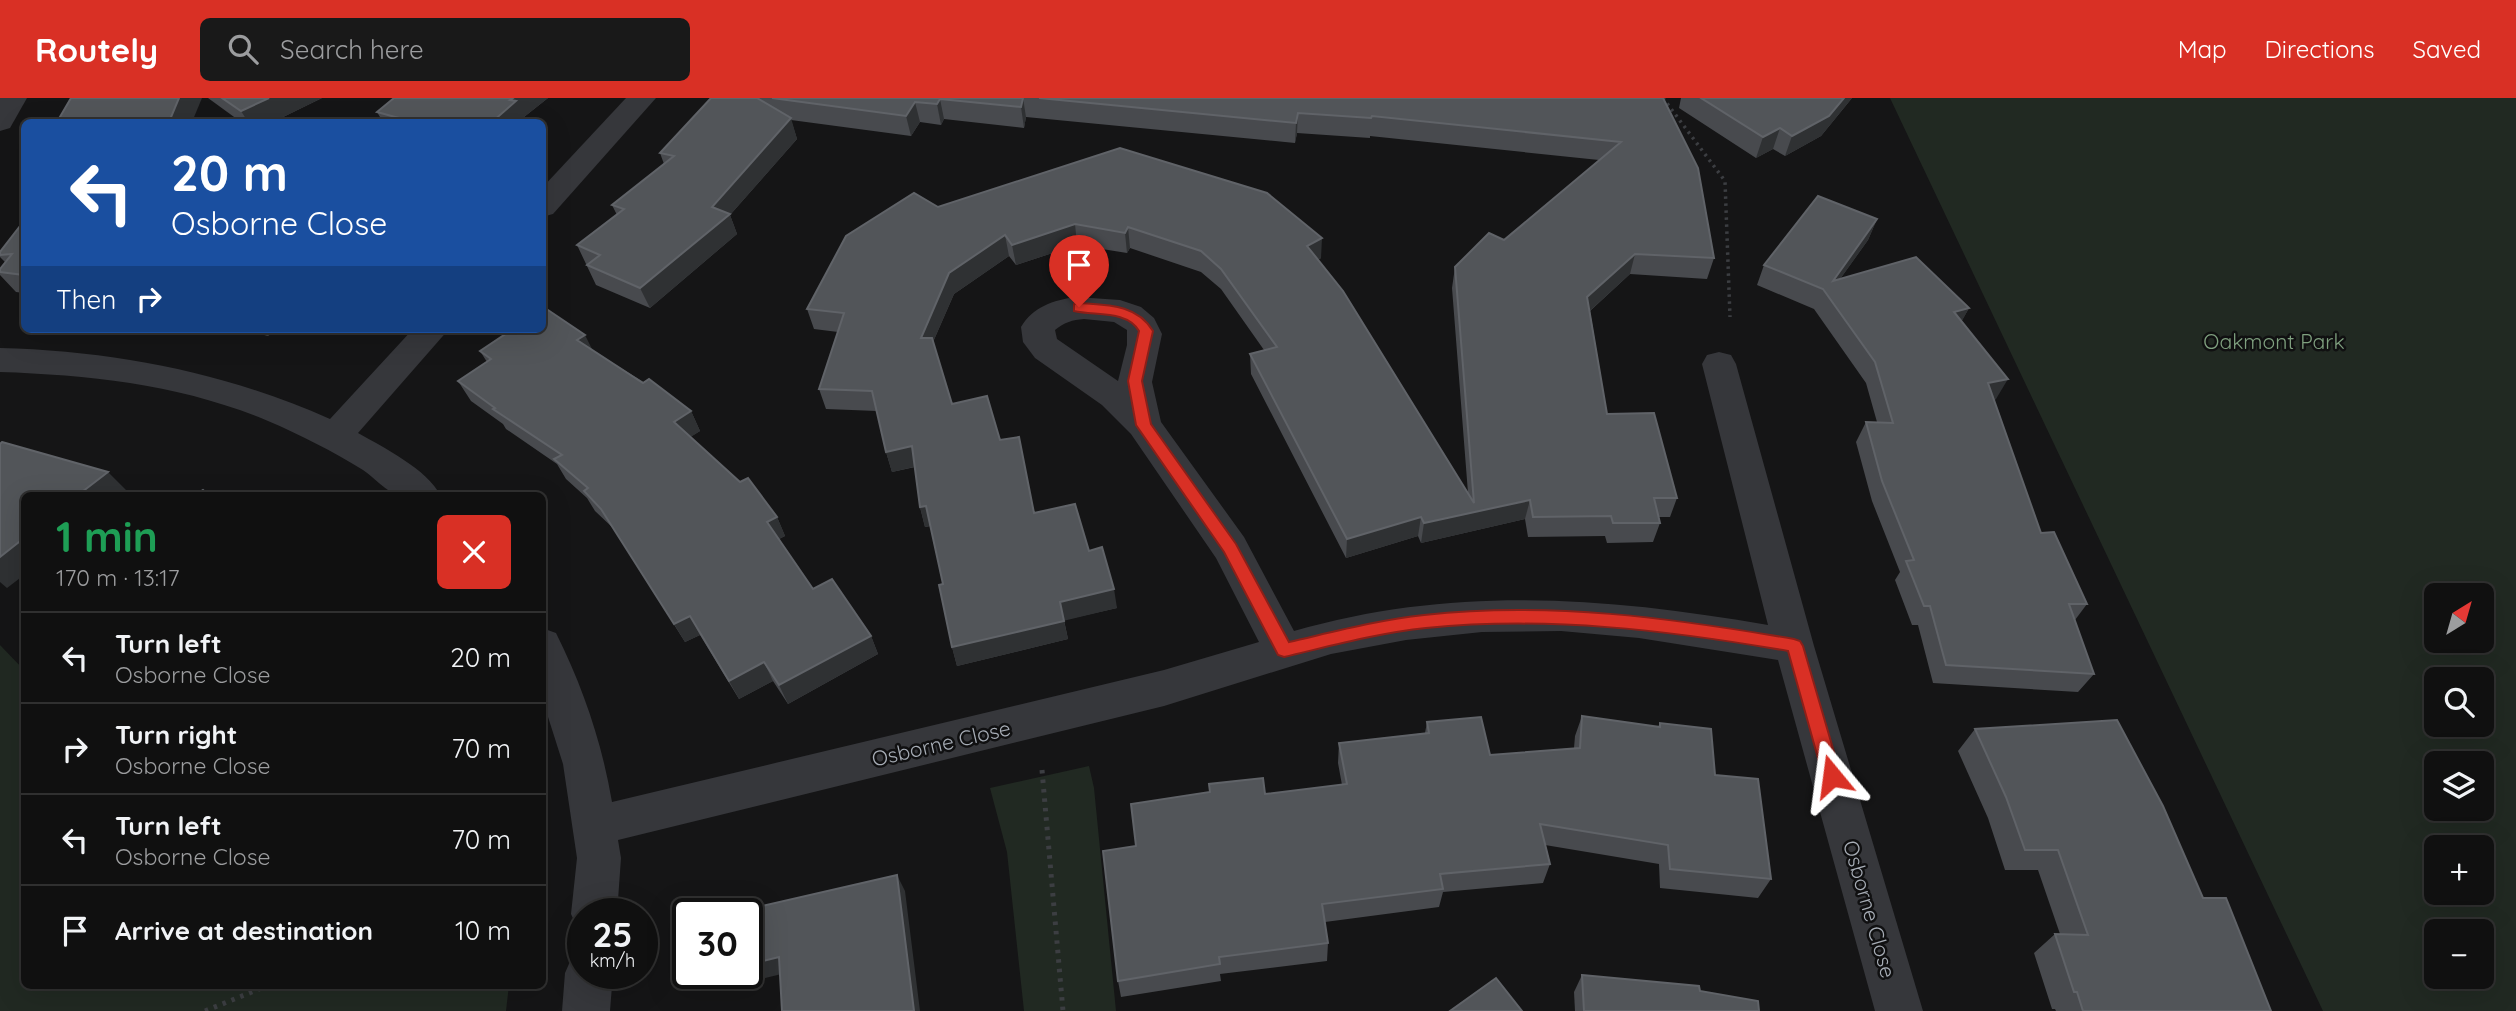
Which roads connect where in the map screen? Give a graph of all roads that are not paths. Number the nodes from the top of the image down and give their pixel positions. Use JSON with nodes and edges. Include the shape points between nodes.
{"nodes":[{"id":1,"x":13,"y":98,"type":"edge"},
{"id":2,"x":642,"y":98,"type":"edge"},
{"id":3,"x":0,"y":122,"type":"edge"},
{"id":4,"x":546,"y":203,"type":"edge"},
{"id":5,"x":428,"y":333,"type":"edge"},
{"id":6,"x":0,"y":360,"type":"edge"},
{"id":7,"x":1719,"y":363,"type":"dead end"},
{"id":8,"x":1144,"y":425,"type":"dead end"},
{"id":9,"x":335,"y":436,"type":"junction"},
{"id":10,"x":418,"y":492,"type":"edge"},
{"id":11,"x":1794,"y":646,"type":"junction"},
{"id":12,"x":1284,"y":650,"type":"junction"},
{"id":13,"x":546,"y":655,"type":"edge"},
{"id":14,"x":594,"y":826,"type":"junction"},
{"id":15,"x":595,"y":898,"type":"edge"},
{"id":16,"x":588,"y":989,"type":"edge"},
{"id":17,"x":586,"y":1011,"type":"edge"},
{"id":18,"x":1899,"y":1011,"type":"edge"}],
"edges":[{"from":1,"to":3,"type":"street"},
{"from":2,"to":4,"type":"street"},
{"from":5,"to":9,"type":"street"},
{"from":6,"to":9,"type":"street","via":[[69,364],[164,378],[219,391]]},
{"from":7,"to":11,"type":"street","name":"Osborne Close"},
{"from":8,"to":12,"type":"street","via":[[1230,548]]},
{"from":9,"to":10,"type":"street","via":[[390,468]]},
{"from":11,"to":12,"type":"street","name":"Osborne Close","via":[[1626,620],[1522,615],[1424,621]]},
{"from":11,"to":18,"type":"street","name":"Osborne Close"},
{"from":12,"to":14,"type":"street","name":"Osborne Close","via":[[1175,686]]},
{"from":13,"to":14,"type":"street","via":[[581,751]]},
{"from":14,"to":15,"type":"street","via":[[599,858]]},
{"from":16,"to":17,"type":"street"}]}
